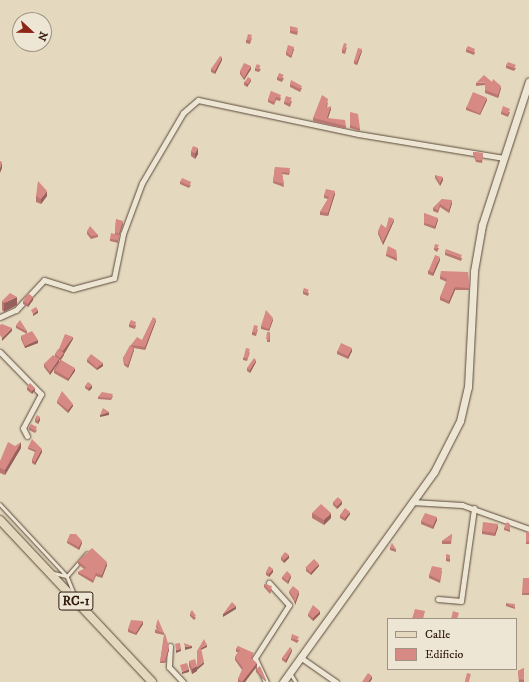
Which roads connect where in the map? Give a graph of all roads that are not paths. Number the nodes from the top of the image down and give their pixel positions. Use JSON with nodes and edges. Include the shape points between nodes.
{"nodes":[{"id":1,"x":529,"y":81,"type":"edge"},
{"id":2,"x":504,"y":158,"type":"junction"},
{"id":3,"x":0,"y":317,"type":"edge"},
{"id":4,"x":0,"y":352,"type":"edge"},
{"id":5,"x":27,"y":436,"type":"dead end"},
{"id":6,"x":412,"y":502,"type":"junction"},
{"id":7,"x":0,"y":504,"type":"edge"},
{"id":8,"x":474,"y":508,"type":"junction"},
{"id":9,"x":0,"y":520,"type":"edge"},
{"id":10,"x":529,"y":529,"type":"edge"},
{"id":11,"x":90,"y":550,"type":"edge"},
{"id":12,"x":48,"y":570,"type":"junction"},
{"id":13,"x":67,"y":576,"type":"junction"},
{"id":14,"x":268,"y":583,"type":"edge"},
{"id":15,"x":438,"y":599,"type":"dead end"},
{"id":16,"x":79,"y":603,"type":"junction"},
{"id":17,"x":170,"y":646,"type":"edge"},
{"id":18,"x":300,"y":657,"type":"junction"},
{"id":19,"x":290,"y":672,"type":"junction"},
{"id":20,"x":152,"y":682,"type":"edge"},
{"id":21,"x":183,"y":682,"type":"edge"},
{"id":22,"x":266,"y":682,"type":"edge"},
{"id":23,"x":282,"y":682,"type":"edge"},
{"id":24,"x":296,"y":682,"type":"edge"},
{"id":25,"x":336,"y":682,"type":"edge"}],
"edges":[{"from":1,"to":2,"type":"street"},
{"from":2,"to":3,"type":"street","via":[[358,134],[198,100],[183,113],[142,183],[123,234],[114,278],[73,289],[44,280],[16,310]]},
{"from":2,"to":6,"type":"street","via":[[482,225],[474,271],[468,388],[460,421],[448,449]]},
{"from":4,"to":5,"type":"street","via":[[41,394],[22,428]]},
{"from":6,"to":8,"type":"street","via":[[450,502]]},
{"from":6,"to":18,"type":"street"},
{"from":7,"to":13,"type":"lane"},
{"from":8,"to":10,"type":"street"},
{"from":8,"to":15,"type":"street","via":[[461,601]]},
{"from":9,"to":12,"type":"main road","number":"RC-1"},
{"from":11,"to":13,"type":"lane"},
{"from":12,"to":13,"type":"lane"},
{"from":12,"to":16,"type":"main road","number":"RC-1"},
{"from":13,"to":16,"type":"lane"},
{"from":14,"to":22,"type":"street","via":[[289,605],[254,658]]},
{"from":16,"to":20,"type":"main road","number":"RC-1"},
{"from":17,"to":21,"type":"street","via":[[169,667]]},
{"from":18,"to":19,"type":"street"},
{"from":18,"to":25,"type":"street"},
{"from":19,"to":23,"type":"street"},
{"from":19,"to":24,"type":"lane"}]}
